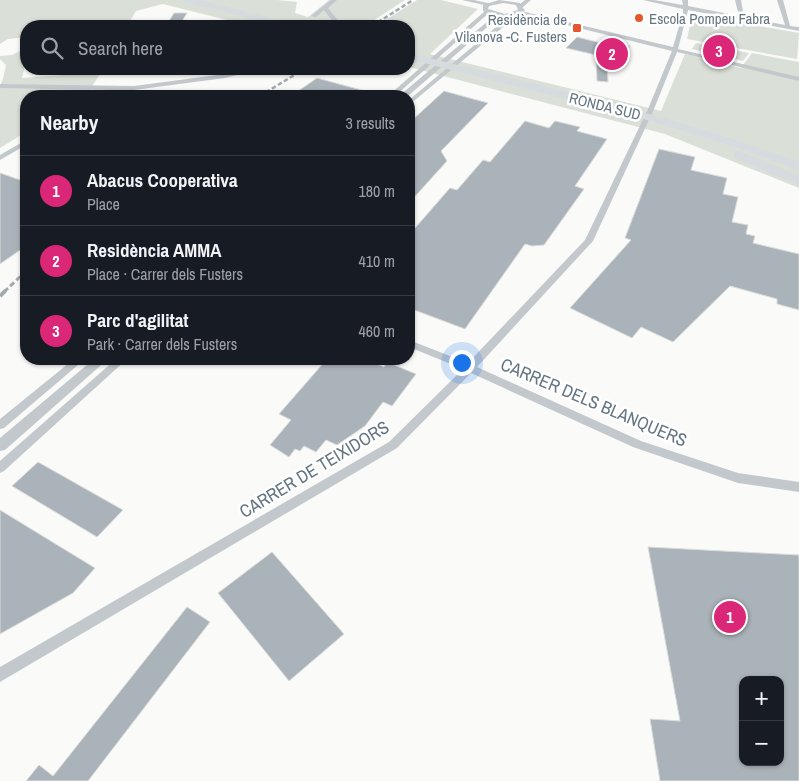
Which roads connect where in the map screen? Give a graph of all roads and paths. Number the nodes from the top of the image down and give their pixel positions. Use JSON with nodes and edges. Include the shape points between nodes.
{"nodes":[{"id":1,"x":188,"y":0,"type":"edge"},
{"id":2,"x":334,"y":0,"type":"edge"},
{"id":3,"x":465,"y":0,"type":"edge"},
{"id":4,"x":528,"y":0,"type":"edge"},
{"id":5,"x":646,"y":0,"type":"edge"},
{"id":6,"x":685,"y":0,"type":"edge"},
{"id":7,"x":738,"y":0,"type":"edge"},
{"id":8,"x":780,"y":0,"type":"edge"},
{"id":9,"x":506,"y":1,"type":"edge"},
{"id":10,"x":519,"y":6,"type":"edge"},
{"id":11,"x":325,"y":8,"type":"junction"},
{"id":12,"x":685,"y":8,"type":"junction"},
{"id":13,"x":489,"y":12,"type":"junction"},
{"id":14,"x":314,"y":16,"type":"dead end"},
{"id":15,"x":505,"y":16,"type":"junction"},
{"id":16,"x":742,"y":19,"type":"junction"},
{"id":17,"x":267,"y":20,"type":"edge"},
{"id":18,"x":336,"y":20,"type":"edge"},
{"id":19,"x":788,"y":27,"type":"junction"},
{"id":20,"x":799,"y":29,"type":"edge"},
{"id":21,"x":675,"y":50,"type":"junction"},
{"id":22,"x":415,"y":57,"type":"edge"},
{"id":23,"x":230,"y":75,"type":"edge"},
{"id":24,"x":799,"y":79,"type":"edge"},
{"id":25,"x":0,"y":86,"type":"edge"},
{"id":26,"x":120,"y":88,"type":"junction"},
{"id":27,"x":116,"y":90,"type":"edge"},
{"id":28,"x":398,"y":90,"type":"edge"},
{"id":29,"x":410,"y":90,"type":"edge"},
{"id":30,"x":415,"y":99,"type":"edge"},
{"id":31,"x":651,"y":113,"type":"junction"},
{"id":32,"x":20,"y":146,"type":"edge"},
{"id":33,"x":0,"y":158,"type":"edge"},
{"id":34,"x":799,"y":160,"type":"edge"},
{"id":35,"x":799,"y":166,"type":"edge"},
{"id":36,"x":799,"y":181,"type":"edge"},
{"id":37,"x":415,"y":345,"type":"edge"},
{"id":38,"x":73,"y":365,"type":"edge"},
{"id":39,"x":95,"y":365,"type":"edge"},
{"id":40,"x":115,"y":365,"type":"edge"},
{"id":41,"x":470,"y":368,"type":"junction"},
{"id":42,"x":0,"y":425,"type":"edge"},
{"id":43,"x":0,"y":446,"type":"edge"},
{"id":44,"x":0,"y":468,"type":"edge"},
{"id":45,"x":799,"y":487,"type":"edge"},
{"id":46,"x":0,"y":675,"type":"edge"}],
"edges":[{"from":1,"to":17,"type":"highway"},
{"from":2,"to":11,"type":"street"},
{"from":3,"to":13,"type":"street"},
{"from":4,"to":10,"type":"street"},
{"from":5,"to":12,"type":"street"},
{"from":6,"to":12,"type":"street","name":"CARRER DE TEIXIDORS"},
{"from":7,"to":16,"type":"street"},
{"from":8,"to":19,"type":"street"},
{"from":9,"to":10,"type":"street"},
{"from":9,"to":13,"type":"street"},
{"from":10,"to":15,"type":"street"},
{"from":10,"to":21,"type":"street"},
{"from":11,"to":14,"type":"street"},
{"from":11,"to":18,"type":"street"},
{"from":12,"to":16,"type":"street"},
{"from":12,"to":21,"type":"street","name":"CARRER DE TEIXIDORS"},
{"from":13,"to":15,"type":"street"},
{"from":13,"to":28,"type":"street"},
{"from":13,"to":29,"type":"street","via":[[446,60]]},
{"from":15,"to":30,"type":"street","via":[[506,22]]},
{"from":16,"to":19,"type":"street"},
{"from":19,"to":20,"type":"street"},
{"from":21,"to":24,"type":"street"},
{"from":21,"to":31,"type":"street","name":"CARRER DE TEIXIDORS"},
{"from":22,"to":31,"type":"highway","name":"RONDA SUD"},
{"from":23,"to":26,"type":"street"},
{"from":25,"to":26,"type":"street"},
{"from":26,"to":27,"type":"street"},
{"from":31,"to":34,"type":"highway"},
{"from":31,"to":35,"type":"highway","name":"RONDA SUD"},
{"from":31,"to":36,"type":"highway"},
{"from":31,"to":41,"type":"street","name":"CARRER DE TEIXIDORS","via":[[638,133],[589,241]]},
{"from":32,"to":33,"type":"street"},
{"from":37,"to":41,"type":"street","name":"CARRER DELS BLANQUERS"},
{"from":38,"to":42,"type":"street"},
{"from":39,"to":43,"type":"street"},
{"from":40,"to":44,"type":"street"},
{"from":41,"to":45,"type":"street","name":"CARRER DELS BLANQUERS","via":[[637,444],[738,478]]},
{"from":41,"to":46,"type":"street","name":"CARRER DE TEIXIDORS","via":[[393,445]]}]}
